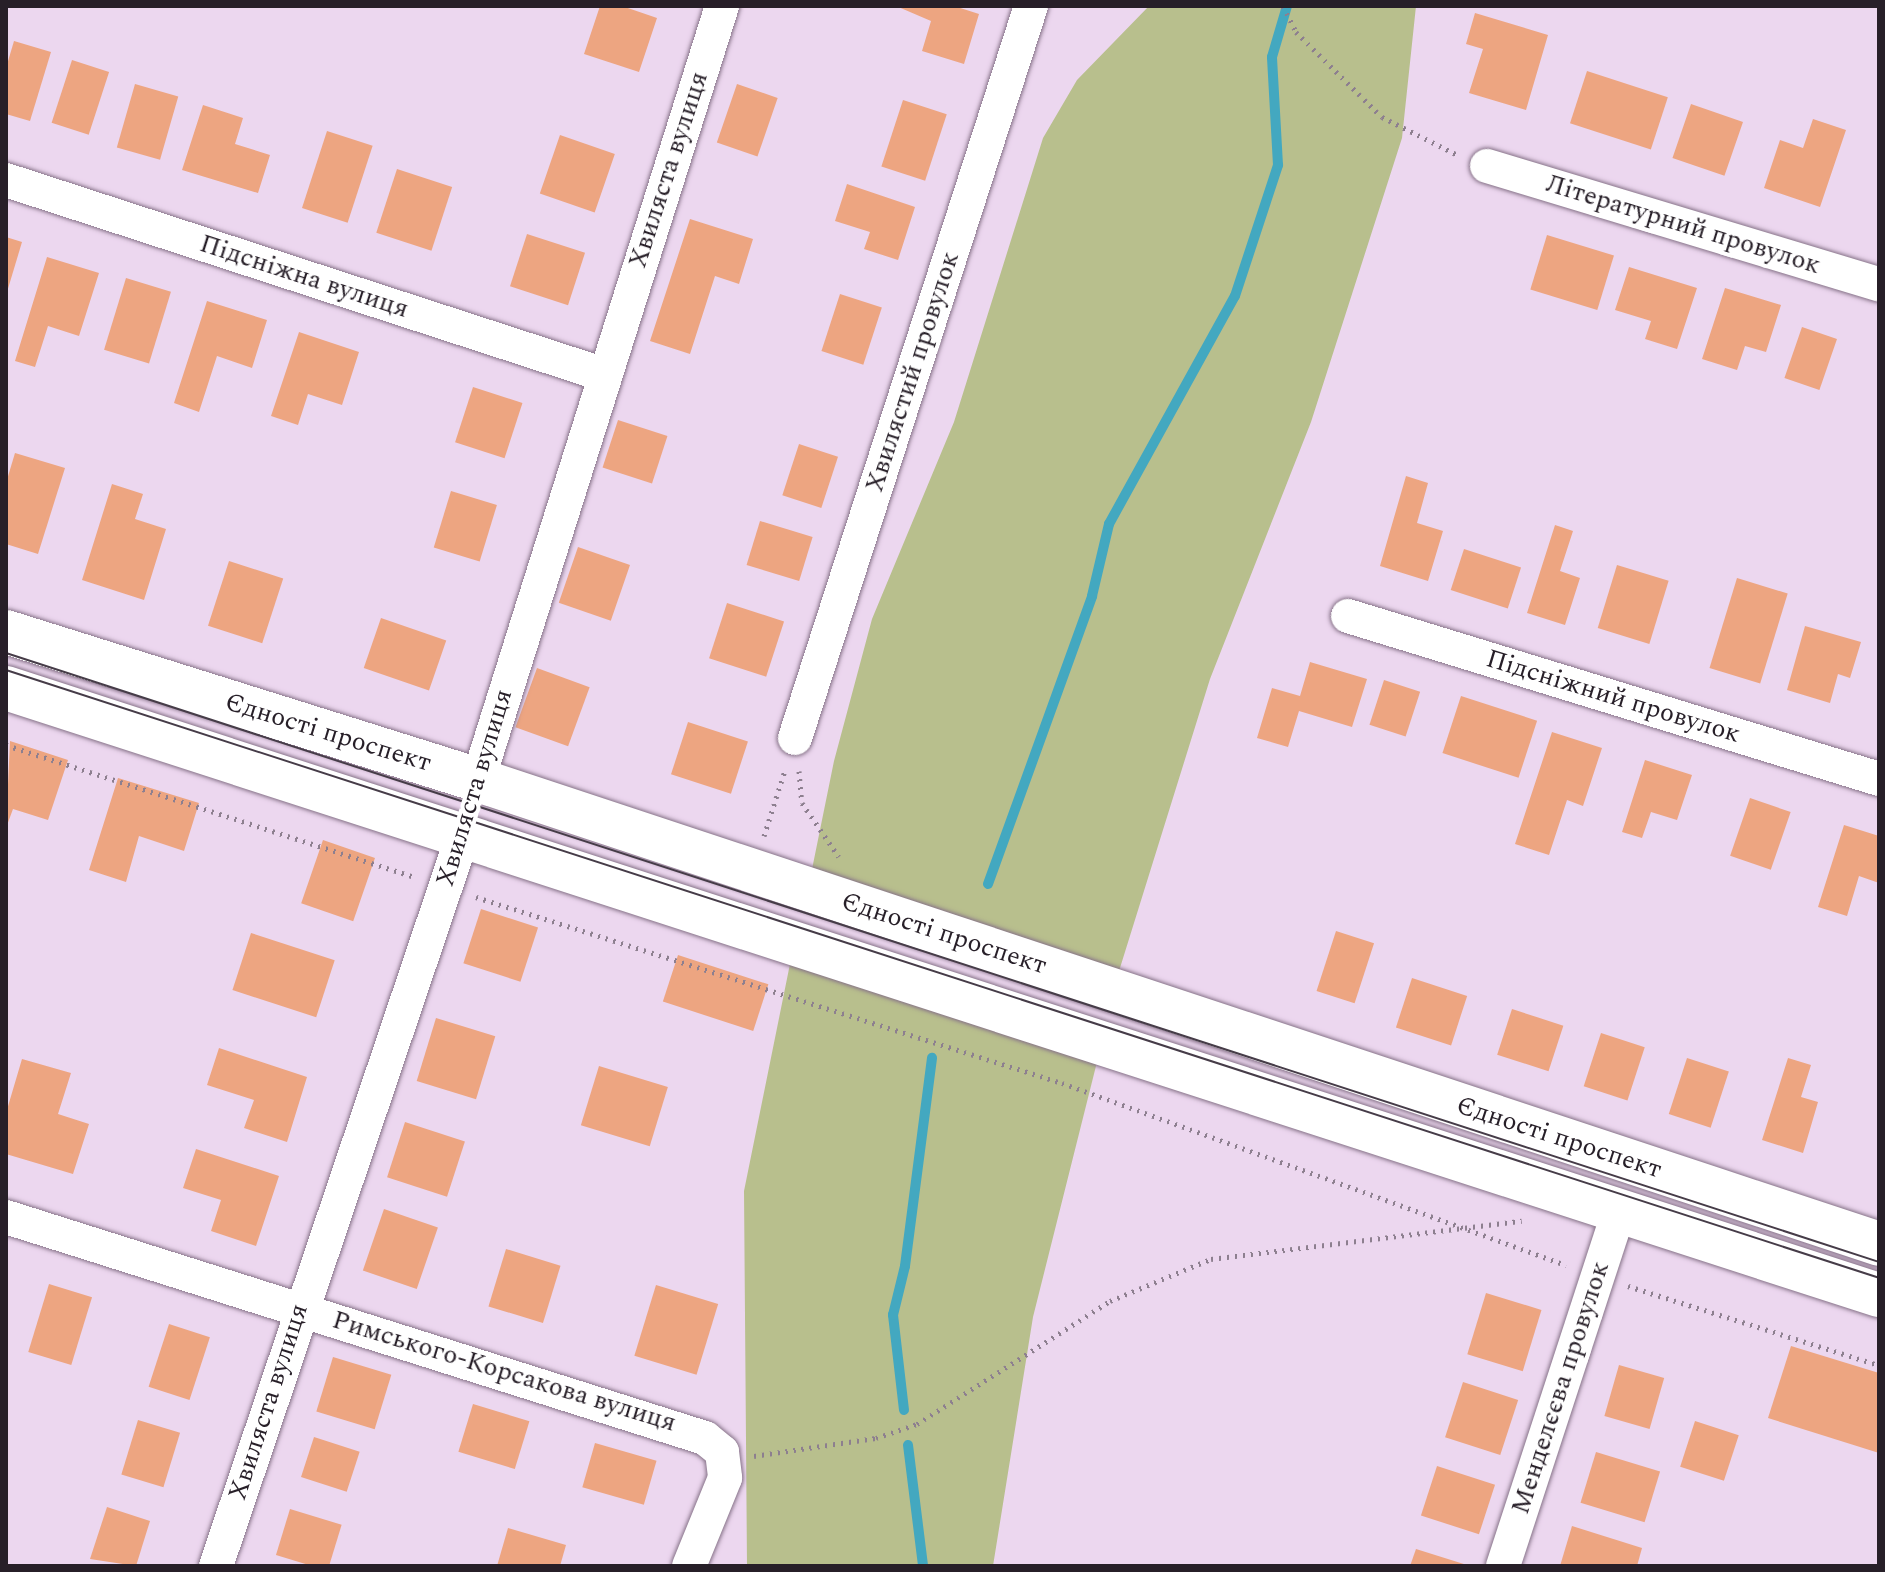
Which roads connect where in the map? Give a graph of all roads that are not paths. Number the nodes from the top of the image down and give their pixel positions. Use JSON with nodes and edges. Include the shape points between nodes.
{"nodes":[{"id":1,"x":722,"y":6,"type":"edge"},
{"id":2,"x":1031,"y":6,"type":"edge"},
{"id":3,"x":1487,"y":166,"type":"road end"},
{"id":4,"x":6,"y":180,"type":"edge"},
{"id":5,"x":1879,"y":284,"type":"edge"},
{"id":6,"x":602,"y":374,"type":"junction"},
{"id":7,"x":1348,"y":616,"type":"dead end"},
{"id":8,"x":6,"y":632,"type":"edge"},
{"id":9,"x":6,"y":688,"type":"edge"},
{"id":10,"x":795,"y":738,"type":"road end"},
{"id":11,"x":1879,"y":779,"type":"edge"},
{"id":12,"x":478,"y":780,"type":"junction"},
{"id":13,"x":463,"y":835,"type":"junction"},
{"id":14,"x":1619,"y":1211,"type":"junction"},
{"id":15,"x":6,"y":1217,"type":"edge"},
{"id":16,"x":1879,"y":1244,"type":"edge"},
{"id":17,"x":1879,"y":1295,"type":"edge"},
{"id":18,"x":300,"y":1308,"type":"junction"},
{"id":19,"x":216,"y":1566,"type":"edge"},
{"id":20,"x":689,"y":1566,"type":"edge"},
{"id":21,"x":1503,"y":1566,"type":"edge"}],
"edges":[{"from":1,"to":6,"type":"street","name":"Хвиляста вулиця"},
{"from":2,"to":10,"type":"street","name":"Хвилястий провулок"},
{"from":3,"to":5,"type":"street","name":"Літературний провулок"},
{"from":4,"to":6,"type":"street","name":"Підсніжна вулиця"},
{"from":6,"to":12,"type":"street","name":"Хвиляста вулиця"},
{"from":7,"to":11,"type":"street","name":"Підсніжний провулок"},
{"from":8,"to":12,"type":"main road","name":"Єдності проспект"},
{"from":9,"to":13,"type":"main road","name":"Єдності проспект"},
{"from":12,"to":13,"type":"main road","name":"Хвиляста вулиця"},
{"from":12,"to":16,"type":"main road","name":"Єдності проспект"},
{"from":13,"to":14,"type":"main road","name":"Єдності проспект"},
{"from":13,"to":18,"type":"street","name":"Хвиляста вулиця"},
{"from":14,"to":17,"type":"main road","name":"Єдності проспект"},
{"from":14,"to":21,"type":"street","name":"Менделєєва провулок"},
{"from":15,"to":18,"type":"street","name":"Римського-Корсакова вулиця"},
{"from":18,"to":19,"type":"street","name":"Хвиляста вулиця"},
{"from":18,"to":20,"type":"street","name":"Римського-Корсакова вулиця","via":[[677,1426],[724,1456],[717,1501]]}]}
